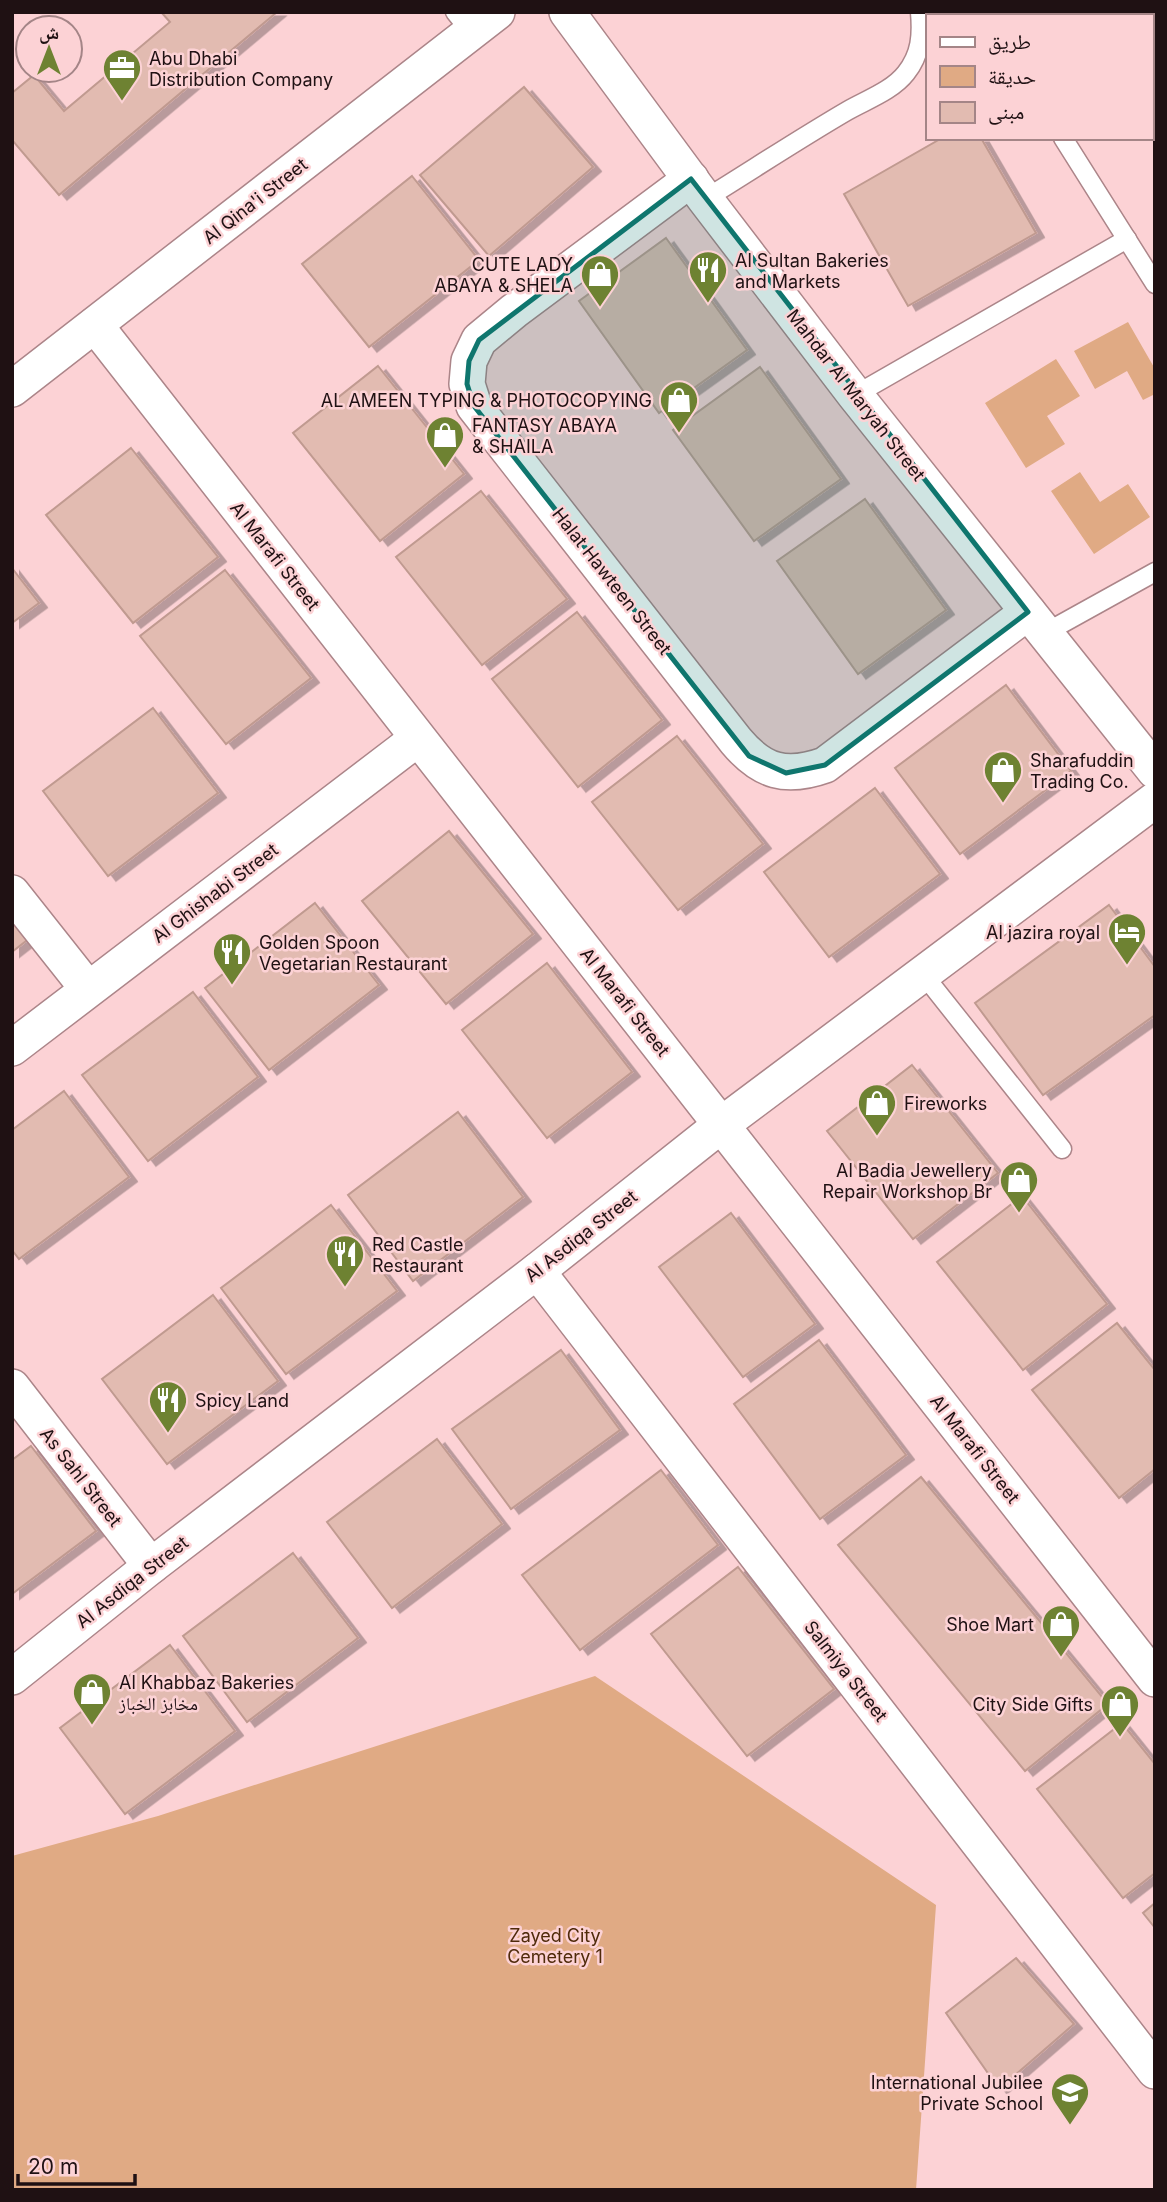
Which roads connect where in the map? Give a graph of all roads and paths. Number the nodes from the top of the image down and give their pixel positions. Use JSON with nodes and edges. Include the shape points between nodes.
{"nodes":[{"id":1,"x":567,"y":12,"type":"edge"},
{"id":2,"x":919,"y":12,"type":"edge"},
{"id":3,"x":474,"y":19,"type":"edge"},
{"id":4,"x":1064,"y":140,"type":"edge"},
{"id":5,"x":698,"y":189,"type":"junction"},
{"id":6,"x":1127,"y":239,"type":"junction"},
{"id":7,"x":1155,"y":284,"type":"edge"},
{"id":8,"x":95,"y":326,"type":"junction"},
{"id":9,"x":12,"y":389,"type":"edge"},
{"id":10,"x":855,"y":395,"type":"junction"},
{"id":11,"x":1155,"y":572,"type":"edge"},
{"id":12,"x":1037,"y":623,"type":"junction"},
{"id":13,"x":417,"y":739,"type":"junction"},
{"id":14,"x":1155,"y":771,"type":"edge"},
{"id":15,"x":1155,"y":800,"type":"edge"},
{"id":16,"x":12,"y":893,"type":"edge"},
{"id":17,"x":923,"y":974,"type":"junction"},
{"id":18,"x":88,"y":989,"type":"junction"},
{"id":19,"x":12,"y":1048,"type":"edge"},
{"id":20,"x":721,"y":1125,"type":"junction"},
{"id":21,"x":1062,"y":1149,"type":"dead end"},
{"id":22,"x":537,"y":1271,"type":"junction"},
{"id":23,"x":12,"y":1387,"type":"edge"},
{"id":24,"x":151,"y":1566,"type":"junction"},
{"id":25,"x":12,"y":1677,"type":"edge"},
{"id":26,"x":1155,"y":1679,"type":"edge"},
{"id":27,"x":1155,"y":2071,"type":"edge"}],
"edges":[{"from":1,"to":5,"type":"street","name":"Mahdar Al Maryah Street"},
{"from":2,"to":5,"type":"lane","via":[[922,32],[917,55],[905,75],[886,90]]},
{"from":3,"to":8,"type":"street","name":"Al Qina'i Street"},
{"from":4,"to":6,"type":"lane"},
{"from":5,"to":10,"type":"street","name":"Mahdar Al Maryah Street"},
{"from":5,"to":12,"type":"street","name":"Halat Hawteen Street","via":[[514,311],[479,340],[469,361],[467,384],[474,406],[748,756],[766,767],[786,773],[825,765]]},
{"from":6,"to":7,"type":"lane"},
{"from":6,"to":10,"type":"lane"},
{"from":8,"to":9,"type":"street","name":"Al Qina'i Street"},
{"from":8,"to":13,"type":"street","name":"Al Marafi Street"},
{"from":10,"to":12,"type":"street","name":"Mahdar Al Maryah Street"},
{"from":11,"to":12,"type":"lane"},
{"from":12,"to":14,"type":"street","name":"Mahdar Al Maryah Street"},
{"from":13,"to":18,"type":"street","name":"Al Ghishabi Street"},
{"from":13,"to":20,"type":"street","name":"Al Marafi Street"},
{"from":15,"to":17,"type":"street","name":"Al Asdiqa Street"},
{"from":16,"to":18,"type":"street"},
{"from":17,"to":20,"type":"street","name":"Al Asdiqa Street"},
{"from":17,"to":21,"type":"lane"},
{"from":18,"to":19,"type":"street","name":"Al Ghishabi Street"},
{"from":20,"to":22,"type":"street","name":"Al Asdiqa Street"},
{"from":20,"to":26,"type":"street","name":"Al Marafi Street"},
{"from":22,"to":24,"type":"street","name":"Al Asdiqa Street"},
{"from":22,"to":27,"type":"street","name":"Salmiya Street"},
{"from":23,"to":24,"type":"street","name":"As Sahl Street"},
{"from":24,"to":25,"type":"street","name":"Al Asdiqa Street"}]}
